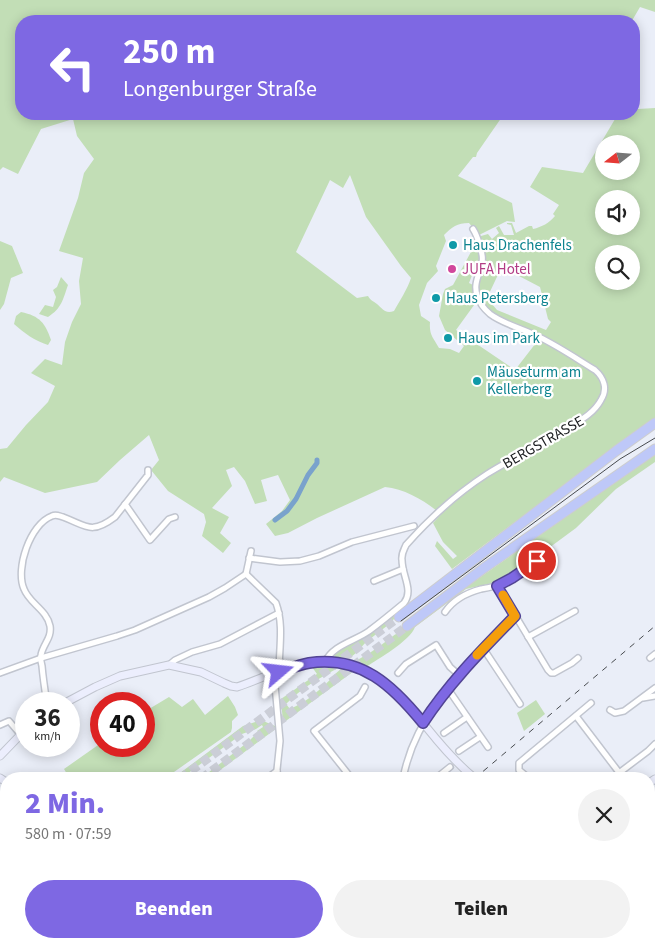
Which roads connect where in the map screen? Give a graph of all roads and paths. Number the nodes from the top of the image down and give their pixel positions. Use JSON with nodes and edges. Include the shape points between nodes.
{"nodes":[{"id":1,"x":473,"y":229,"type":"dead end"},
{"id":2,"x":655,"y":423,"type":"edge"},
{"id":3,"x":652,"y":451,"type":"edge"},
{"id":4,"x":148,"y":470,"type":"dead end"},
{"id":5,"x":125,"y":504,"type":"junction"},
{"id":6,"x":175,"y":517,"type":"dead end"},
{"id":7,"x":414,"y":526,"type":"dead end"},
{"id":8,"x":251,"y":551,"type":"dead end"},
{"id":9,"x":546,"y":554,"type":"dead end"},
{"id":10,"x":250,"y":558,"type":"junction"},
{"id":11,"x":403,"y":570,"type":"junction"},
{"id":12,"x":246,"y":574,"type":"junction"},
{"id":13,"x":374,"y":581,"type":"dead end"},
{"id":14,"x":497,"y":586,"type":"junction"},
{"id":15,"x":575,"y":611,"type":"dead end"},
{"id":16,"x":445,"y":612,"type":"dead end"},
{"id":17,"x":279,"y":613,"type":"junction"},
{"id":18,"x":515,"y":616,"type":"junction"},
{"id":19,"x":399,"y":617,"type":"tunnel mouth"},
{"id":20,"x":407,"y":626,"type":"tunnel mouth"},
{"id":21,"x":528,"y":636,"type":"junction"},
{"id":22,"x":483,"y":648,"type":"junction"},
{"id":23,"x":41,"y":658,"type":"junction"},
{"id":24,"x":578,"y":658,"type":"dead end"},
{"id":25,"x":325,"y":662,"type":"junction"},
{"id":26,"x":169,"y":665,"type":"junction"},
{"id":27,"x":276,"y":673,"type":"junction"},
{"id":28,"x":398,"y":673,"type":"dead end"},
{"id":29,"x":0,"y":674,"type":"edge"},
{"id":30,"x":459,"y":675,"type":"junction"},
{"id":31,"x":365,"y":687,"type":"dead end"},
{"id":32,"x":655,"y":688,"type":"edge"},
{"id":33,"x":448,"y":689,"type":"junction"},
{"id":34,"x":46,"y":692,"type":"edge"},
{"id":35,"x":80,"y":695,"type":"edge"},
{"id":36,"x":655,"y":696,"type":"edge"},
{"id":37,"x":641,"y":699,"type":"junction"},
{"id":38,"x":591,"y":703,"type":"dead end"},
{"id":39,"x":520,"y":704,"type":"dead end"},
{"id":40,"x":610,"y":710,"type":"dead end"},
{"id":41,"x":576,"y":716,"type":"junction"},
{"id":42,"x":467,"y":717,"type":"junction"},
{"id":43,"x":423,"y":723,"type":"junction"},
{"id":44,"x":0,"y":725,"type":"edge"},
{"id":45,"x":15,"y":726,"type":"edge"},
{"id":46,"x":444,"y":733,"type":"dead end"},
{"id":47,"x":480,"y":737,"type":"junction"},
{"id":48,"x":15,"y":740,"type":"edge"},
{"id":49,"x":655,"y":744,"type":"edge"},
{"id":50,"x":488,"y":747,"type":"dead end"},
{"id":51,"x":459,"y":751,"type":"dead end"},
{"id":52,"x":0,"y":756,"type":"edge"},
{"id":53,"x":450,"y":767,"type":"dead end"},
{"id":54,"x":277,"y":771,"type":"edge"},
{"id":55,"x":346,"y":772,"type":"edge"},
{"id":56,"x":404,"y":772,"type":"edge"},
{"id":57,"x":444,"y":772,"type":"edge"},
{"id":58,"x":468,"y":772,"type":"edge"},
{"id":59,"x":521,"y":772,"type":"edge"},
{"id":60,"x":619,"y":772,"type":"joint"}],
"edges":[{"from":1,"to":11,"type":"street","name":"BERGSTRASSE","via":[[483,257],[476,283],[479,302],[490,314],[540,337],[595,370],[604,382],[604,395],[589,415],[487,474],[451,500],[406,544],[402,553]]},
{"from":2,"to":19,"type":"highway"},
{"from":3,"to":20,"type":"highway"},
{"from":4,"to":5,"type":"street","via":[[148,475]]},
{"from":5,"to":6,"type":"street","via":[[150,540],[168,519]]},
{"from":5,"to":23,"type":"street","via":[[115,517],[97,527],[83,526],[57,515],[40,524],[32,535],[23,562],[22,581],[25,592],[49,623],[50,633]]},
{"from":7,"to":10,"type":"street","via":[[300,560],[280,562]]},
{"from":8,"to":10,"type":"street"},
{"from":9,"to":14,"type":"street"},
{"from":10,"to":12,"type":"street"},
{"from":11,"to":13,"type":"street"},
{"from":11,"to":25,"type":"street","name":"BERGSTRASSE","via":[[409,594],[404,604],[366,633],[332,650]]},
{"from":12,"to":17,"type":"street","via":[[276,603]]},
{"from":12,"to":23,"type":"street","via":[[225,588],[135,630]]},
{"from":14,"to":16,"type":"street","via":[[458,598]]},
{"from":14,"to":18,"type":"street"},
{"from":15,"to":21,"type":"street"},
{"from":17,"to":26,"type":"street","via":[[220,644],[192,652]]},
{"from":17,"to":27,"type":"street","via":[[280,650]]},
{"from":18,"to":21,"type":"street"},
{"from":18,"to":22,"type":"street"},
{"from":21,"to":24,"type":"street","via":[[551,673]]},
{"from":22,"to":30,"type":"street"},
{"from":22,"to":39,"type":"street"},
{"from":23,"to":29,"type":"street"},
{"from":23,"to":34,"type":"street"},
{"from":25,"to":27,"type":"street","via":[[303,664]]},
{"from":25,"to":43,"type":"street","via":[[355,667],[377,677],[406,702]]},
{"from":26,"to":27,"type":"street","via":[[202,672],[231,686]]},
{"from":26,"to":35,"type":"street","via":[[120,676]]},
{"from":27,"to":54,"type":"street","via":[[280,741]]},
{"from":28,"to":30,"type":"street","via":[[436,645]]},
{"from":30,"to":33,"type":"street"},
{"from":31,"to":55,"type":"street","via":[[360,696],[314,731]]},
{"from":32,"to":37,"type":"street"},
{"from":33,"to":42,"type":"street"},
{"from":33,"to":43,"type":"street"},
{"from":36,"to":37,"type":"street"},
{"from":37,"to":40,"type":"street","via":[[624,711],[615,713]]},
{"from":38,"to":41,"type":"street"},
{"from":41,"to":59,"type":"street","via":[[520,763]]},
{"from":41,"to":60,"type":"street"},
{"from":42,"to":46,"type":"street"},
{"from":42,"to":47,"type":"street"},
{"from":43,"to":56,"type":"street","via":[[411,747]]},
{"from":43,"to":58,"type":"street"},
{"from":44,"to":45,"type":"street","via":[[9,721]]},
{"from":47,"to":50,"type":"street"},
{"from":47,"to":51,"type":"street"},
{"from":48,"to":52,"type":"street"},
{"from":49,"to":60,"type":"street"},
{"from":53,"to":57,"type":"street"}]}
